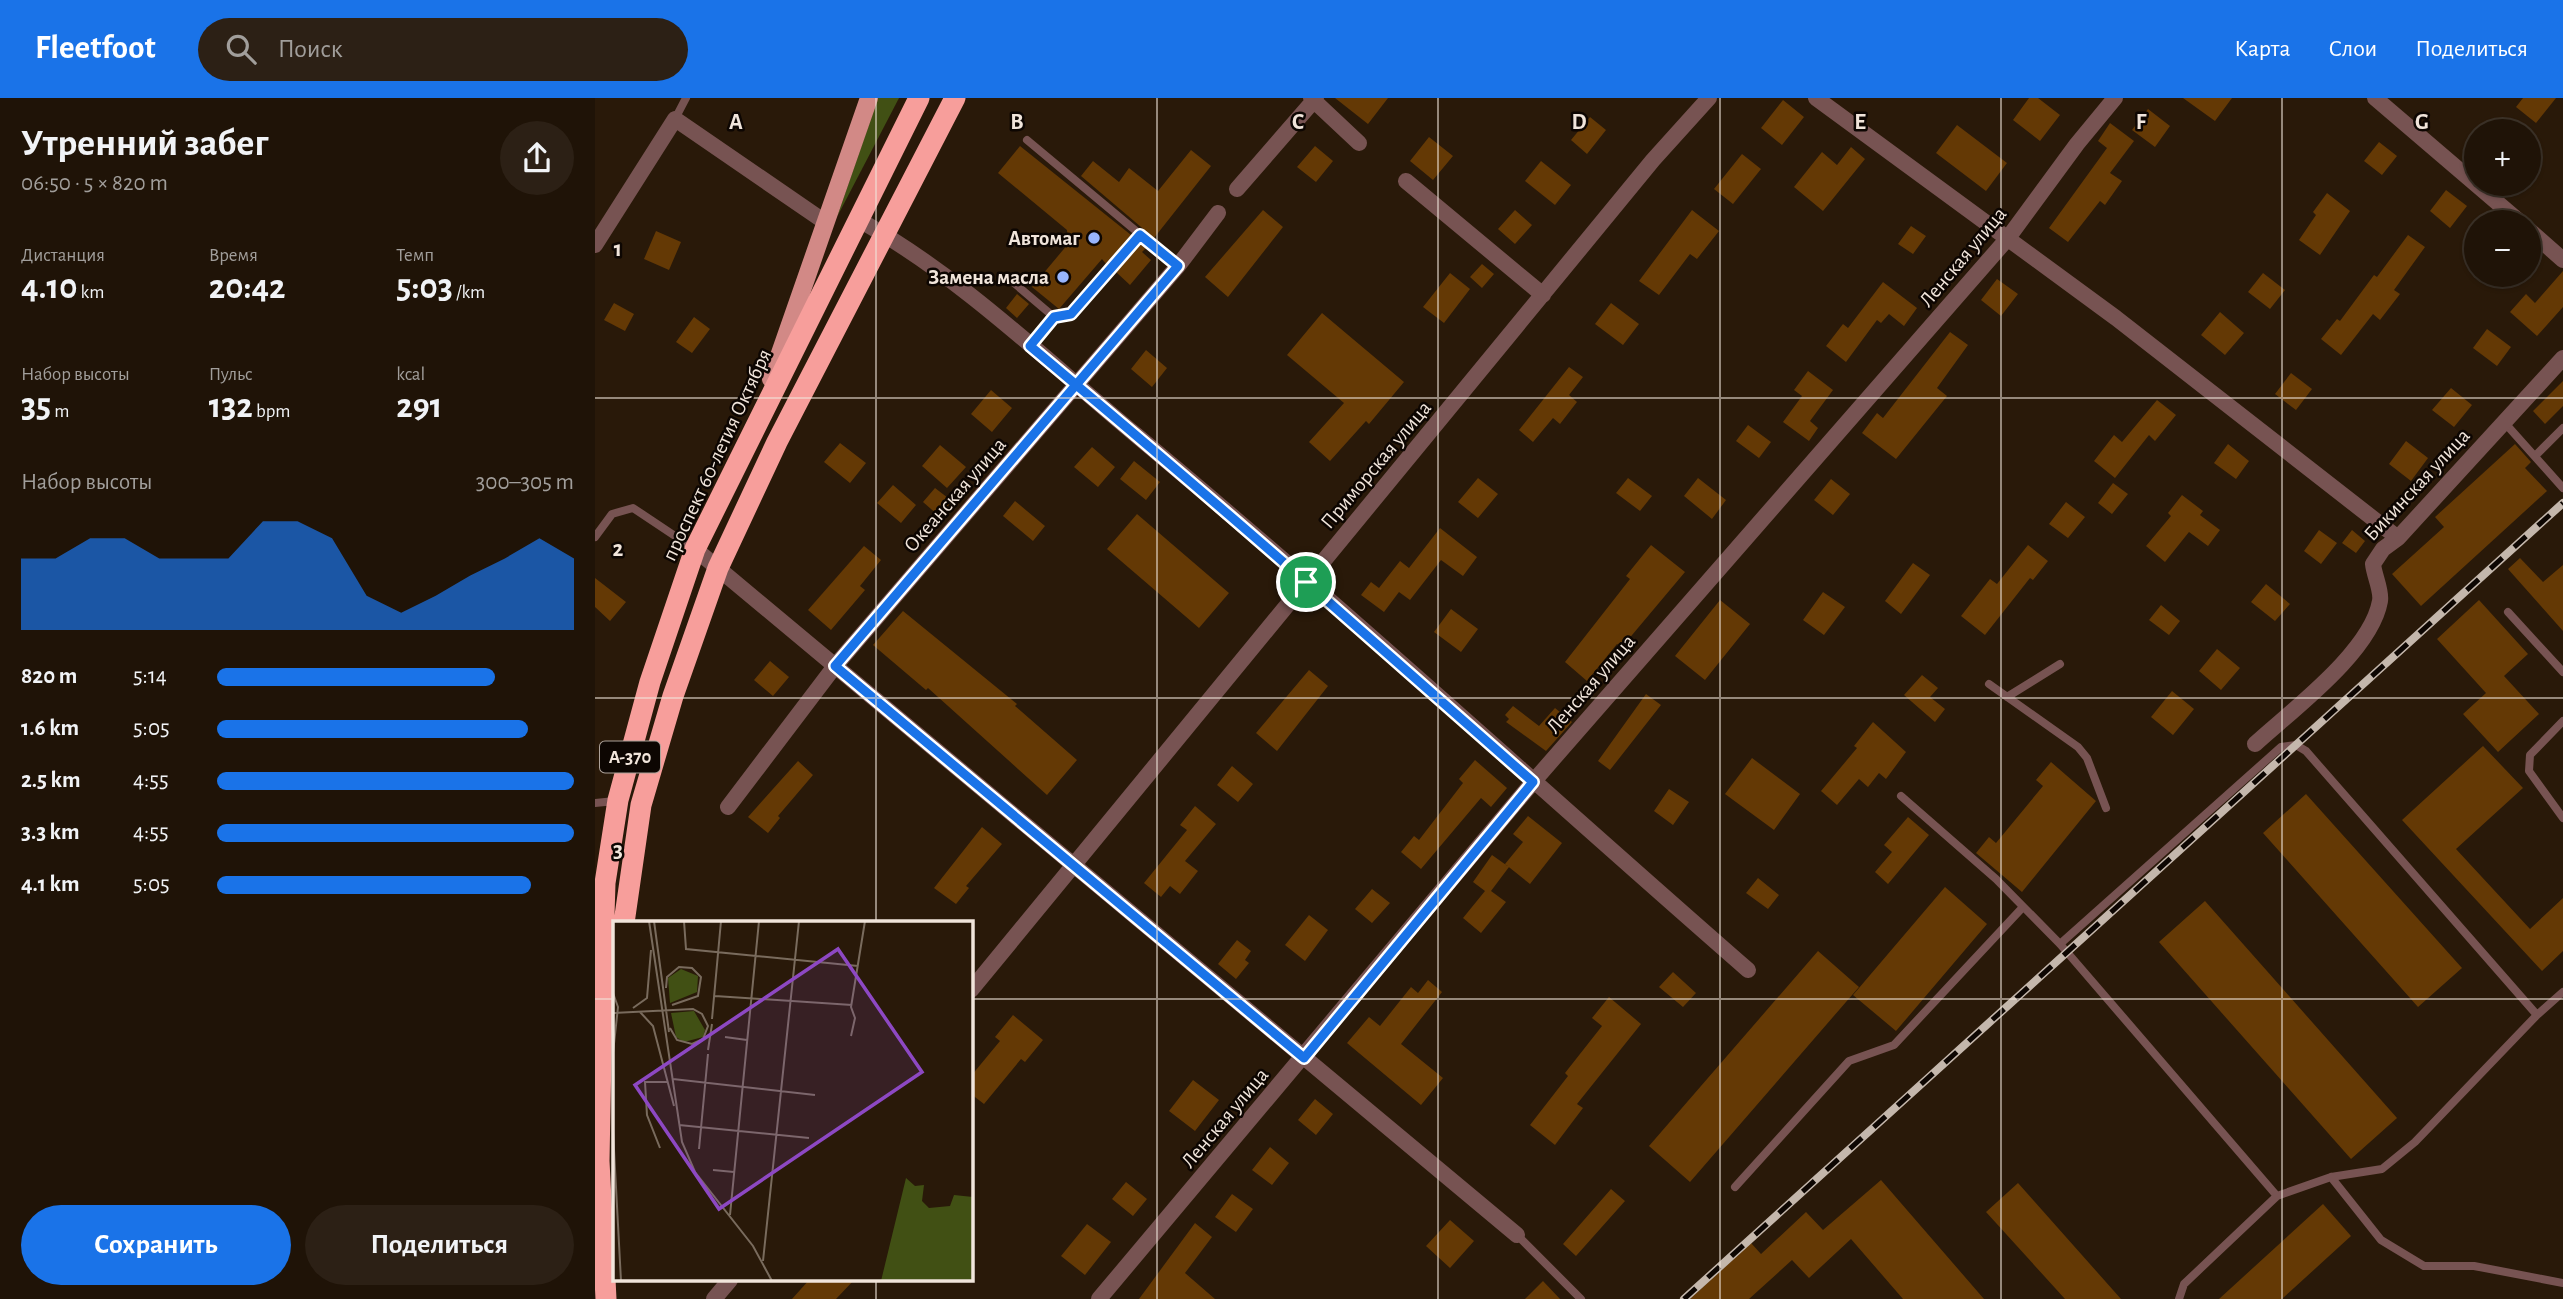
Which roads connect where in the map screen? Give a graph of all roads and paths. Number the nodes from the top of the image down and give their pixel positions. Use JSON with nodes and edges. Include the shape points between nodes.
{"nodes":[{"id":1,"x":686,"y":98,"type":"edge"},
{"id":2,"x":869,"y":98,"type":"edge"},
{"id":3,"x":919,"y":98,"type":"edge"},
{"id":4,"x":955,"y":98,"type":"edge"},
{"id":5,"x":1709,"y":98,"type":"edge"},
{"id":6,"x":1816,"y":98,"type":"edge"},
{"id":7,"x":2115,"y":98,"type":"edge"},
{"id":8,"x":2375,"y":98,"type":"edge"},
{"id":9,"x":1313,"y":99,"type":"edge"},
{"id":10,"x":675,"y":119,"type":"junction"},
{"id":11,"x":1027,"y":140,"type":"dead end"},
{"id":12,"x":1359,"y":143,"type":"dead end"},
{"id":13,"x":1406,"y":181,"type":"dead end"},
{"id":14,"x":1237,"y":189,"type":"dead end"},
{"id":15,"x":2505,"y":210,"type":"edge"},
{"id":16,"x":1218,"y":213,"type":"dead end"},
{"id":17,"x":859,"y":220,"type":"junction"},
{"id":18,"x":825,"y":222,"type":"junction"},
{"id":19,"x":885,"y":235,"type":"junction"},
{"id":20,"x":1140,"y":235,"type":"junction"},
{"id":21,"x":2008,"y":238,"type":"junction"},
{"id":22,"x":2541,"y":241,"type":"edge"},
{"id":23,"x":595,"y":245,"type":"edge"},
{"id":24,"x":2563,"y":260,"type":"edge"},
{"id":25,"x":1178,"y":266,"type":"junction"},
{"id":26,"x":1007,"y":277,"type":"dead end"},
{"id":27,"x":1543,"y":295,"type":"junction"},
{"id":28,"x":1054,"y":317,"type":"junction"},
{"id":29,"x":1030,"y":346,"type":"junction"},
{"id":30,"x":2563,"y":358,"type":"edge"},
{"id":31,"x":1077,"y":386,"type":"junction"},
{"id":32,"x":2504,"y":422,"type":"junction"},
{"id":33,"x":2563,"y":428,"type":"edge"},
{"id":34,"x":753,"y":431,"type":"junction"},
{"id":35,"x":2536,"y":455,"type":"junction"},
{"id":36,"x":2563,"y":488,"type":"edge"},
{"id":37,"x":595,"y":537,"type":"edge"},
{"id":38,"x":2398,"y":538,"type":"junction"},
{"id":39,"x":695,"y":549,"type":"junction"},
{"id":40,"x":718,"y":568,"type":"junction"},
{"id":41,"x":1306,"y":582,"type":"junction"},
{"id":42,"x":2508,"y":612,"type":"dead end"},
{"id":43,"x":2060,"y":664,"type":"dead end"},
{"id":44,"x":835,"y":666,"type":"junction"},
{"id":45,"x":2563,"y":672,"type":"edge"},
{"id":46,"x":1989,"y":684,"type":"dead end"},
{"id":47,"x":2007,"y":697,"type":"junction"},
{"id":48,"x":2563,"y":721,"type":"edge"},
{"id":49,"x":2255,"y":744,"type":"dead end"},
{"id":50,"x":1533,"y":782,"type":"junction"},
{"id":51,"x":1901,"y":796,"type":"dead end"},
{"id":52,"x":618,"y":800,"type":"junction"},
{"id":53,"x":595,"y":803,"type":"edge"},
{"id":54,"x":728,"y":807,"type":"dead end"},
{"id":55,"x":2106,"y":808,"type":"dead end"},
{"id":56,"x":2563,"y":818,"type":"edge"},
{"id":57,"x":1075,"y":866,"type":"junction"},
{"id":58,"x":600,"y":891,"type":"edge"},
{"id":59,"x":2023,"y":907,"type":"junction"},
{"id":60,"x":624,"y":921,"type":"edge"},
{"id":61,"x":2060,"y":944,"type":"junction"},
{"id":62,"x":1748,"y":970,"type":"dead end"},
{"id":63,"x":973,"y":988,"type":"edge"},
{"id":64,"x":2563,"y":992,"type":"edge"},
{"id":65,"x":613,"y":1006,"type":"edge"},
{"id":66,"x":2537,"y":1014,"type":"junction"},
{"id":67,"x":1304,"y":1058,"type":"junction"},
{"id":68,"x":598,"y":1060,"type":"edge"},
{"id":69,"x":599,"y":1110,"type":"edge"},
{"id":70,"x":2332,"y":1177,"type":"junction"},
{"id":71,"x":1735,"y":1187,"type":"dead end"},
{"id":72,"x":2277,"y":1196,"type":"junction"},
{"id":73,"x":1517,"y":1235,"type":"joint"},
{"id":74,"x":728,"y":1282,"type":"edge"},
{"id":75,"x":2563,"y":1283,"type":"edge"},
{"id":76,"x":606,"y":1299,"type":"edge"},
{"id":77,"x":714,"y":1299,"type":"edge"},
{"id":78,"x":1099,"y":1299,"type":"edge"},
{"id":79,"x":1581,"y":1299,"type":"edge"},
{"id":80,"x":2179,"y":1299,"type":"edge"}],
"edges":[{"from":1,"to":10,"type":"lane"},
{"from":2,"to":18,"type":"main road"},
{"from":3,"to":17,"type":"highway","name":"проспект 60-летия Октября","number":"А-370"},
{"from":4,"to":19,"type":"highway","number":"А-370"},
{"from":5,"to":27,"type":"street","name":"Приморская улица"},
{"from":6,"to":21,"type":"street"},
{"from":7,"to":21,"type":"street","name":"Ленская улица"},
{"from":8,"to":15,"type":"street"},
{"from":9,"to":12,"type":"street"},
{"from":9,"to":14,"type":"street"},
{"from":10,"to":18,"type":"street"},
{"from":10,"to":23,"type":"street"},
{"from":11,"to":20,"type":"lane"},
{"from":13,"to":27,"type":"street"},
{"from":16,"to":25,"type":"street","name":"Океанская улица"},
{"from":17,"to":19,"type":"street"},
{"from":17,"to":34,"type":"highway","name":"проспект 60-летия Октября","number":"А-370"},
{"from":18,"to":34,"type":"main road"},
{"from":19,"to":29,"type":"street"},
{"from":19,"to":40,"type":"highway","number":"А-370","via":[[777,442]]},
{"from":20,"to":25,"type":"lane"},
{"from":20,"to":28,"type":"lane","via":[[1071,314]]},
{"from":21,"to":38,"type":"street"},
{"from":21,"to":50,"type":"street","name":"Ленская улица"},
{"from":22,"to":24,"type":"street"},
{"from":25,"to":31,"type":"street","name":"Океанская улица"},
{"from":26,"to":28,"type":"lane"},
{"from":27,"to":41,"type":"street","name":"Приморская улица"},
{"from":28,"to":29,"type":"lane"},
{"from":29,"to":31,"type":"street"},
{"from":30,"to":32,"type":"street","name":"Бикинская улица"},
{"from":31,"to":41,"type":"street"},
{"from":31,"to":44,"type":"street","name":"Океанская улица"},
{"from":32,"to":35,"type":"lane"},
{"from":32,"to":38,"type":"street","name":"Бикинская улица"},
{"from":33,"to":35,"type":"lane"},
{"from":34,"to":39,"type":"highway","name":"проспект 60-летия Октября","number":"А-370"},
{"from":35,"to":36,"type":"lane"},
{"from":37,"to":39,"type":"lane","via":[[612,514],[633,508]]},
{"from":38,"to":49,"type":"street","name":"Бикинская улица","via":[[2383,548],[2373,564],[2381,598],[2349,657]]},
{"from":39,"to":40,"type":"street"},
{"from":39,"to":52,"type":"highway","name":"проспект 60-летия Октября","number":"А-370","via":[[650,682]]},
{"from":40,"to":44,"type":"street"},
{"from":40,"to":60,"type":"highway","number":"А-370","via":[[641,805]]},
{"from":41,"to":50,"type":"street"},
{"from":41,"to":57,"type":"street","name":"Приморская улица"},
{"from":42,"to":45,"type":"lane"},
{"from":43,"to":47,"type":"lane"},
{"from":44,"to":54,"type":"street","name":"Океанская улица"},
{"from":44,"to":57,"type":"street"},
{"from":46,"to":47,"type":"lane"},
{"from":47,"to":55,"type":"lane","via":[[2078,747],[2087,758]]},
{"from":48,"to":56,"type":"lane","via":[[2530,755],[2529,771]]},
{"from":50,"to":62,"type":"street"},
{"from":50,"to":67,"type":"street","name":"Ленская улица"},
{"from":51,"to":59,"type":"lane"},
{"from":52,"to":53,"type":"lane"},
{"from":52,"to":58,"type":"highway","name":"проспект 60-летия Октября","number":"А-370"},
{"from":57,"to":63,"type":"street","name":"Приморская улица"},
{"from":57,"to":67,"type":"street"},
{"from":58,"to":68,"type":"highway","name":"проспект 60-летия Октября","number":"А-370"},
{"from":59,"to":61,"type":"lane"},
{"from":59,"to":71,"type":"lane","via":[[1894,1045],[1849,1061]]},
{"from":61,"to":66,"type":"lane","via":[[2281,747],[2296,746],[2306,751]]},
{"from":61,"to":72,"type":"lane"},
{"from":64,"to":66,"type":"lane"},
{"from":65,"to":69,"type":"highway","name":"проспект 60-летия Октября","number":"А-370"},
{"from":66,"to":70,"type":"lane","via":[[2415,1142],[2382,1168]]},
{"from":67,"to":73,"type":"street"},
{"from":67,"to":78,"type":"street","name":"Ленская улица"},
{"from":68,"to":69,"type":"highway","name":"проспект 60-летия Октября","number":"А-370"},
{"from":69,"to":76,"type":"highway","name":"проспект 60-летия Октября","number":"А-370"},
{"from":70,"to":72,"type":"lane"},
{"from":70,"to":75,"type":"lane","via":[[2381,1240],[2424,1266],[2474,1266]]},
{"from":72,"to":80,"type":"lane","via":[[2185,1284]]},
{"from":73,"to":79,"type":"lane"},
{"from":74,"to":77,"type":"street"}]}
